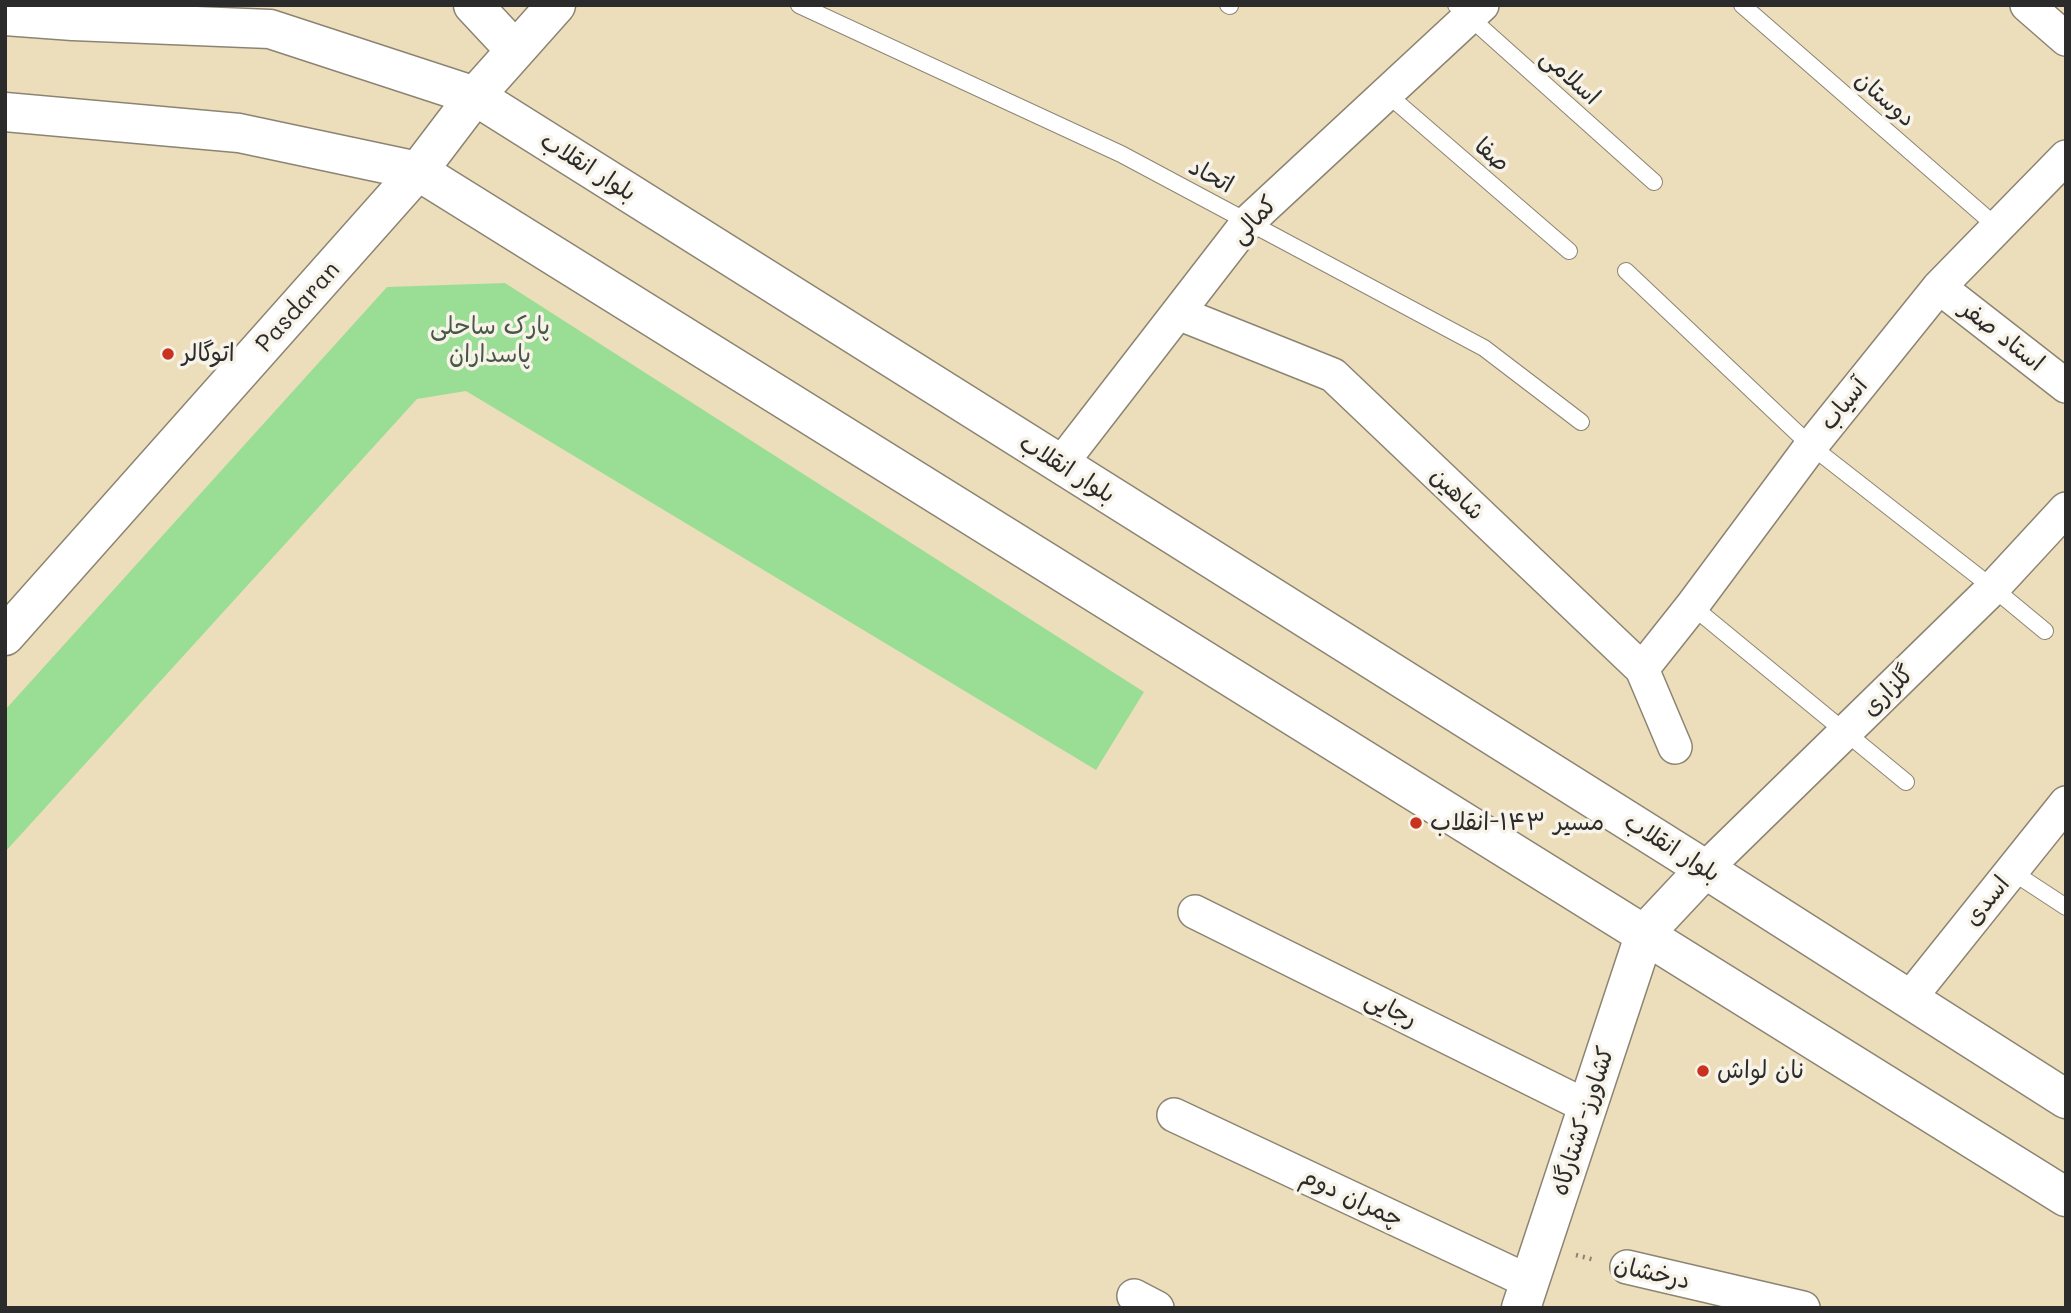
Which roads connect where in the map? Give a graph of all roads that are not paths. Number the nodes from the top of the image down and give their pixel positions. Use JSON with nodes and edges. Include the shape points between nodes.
{"nodes":[{"id":1,"x":216,"y":5,"type":"edge"},
{"id":2,"x":473,"y":5,"type":"edge"},
{"id":3,"x":556,"y":5,"type":"edge"},
{"id":4,"x":799,"y":5,"type":"edge"},
{"id":5,"x":1742,"y":5,"type":"edge"},
{"id":6,"x":2027,"y":5,"type":"edge"},
{"id":7,"x":1469,"y":9,"type":"edge"},
{"id":8,"x":5,"y":16,"type":"edge"},
{"id":9,"x":270,"y":29,"type":"junction"},
{"id":10,"x":2066,"y":38,"type":"edge"},
{"id":11,"x":515,"y":50,"type":"junction"},
{"id":12,"x":1386,"y":93,"type":"junction"},
{"id":13,"x":475,"y":96,"type":"junction"},
{"id":14,"x":5,"y":112,"type":"edge"},
{"id":15,"x":2066,"y":157,"type":"edge"},
{"id":16,"x":418,"y":171,"type":"junction"},
{"id":17,"x":1654,"y":182,"type":"dead end"},
{"id":18,"x":1248,"y":222,"type":"junction"},
{"id":19,"x":1997,"y":227,"type":"junction"},
{"id":20,"x":1569,"y":251,"type":"dead end"},
{"id":21,"x":1626,"y":271,"type":"dead end"},
{"id":22,"x":1939,"y":287,"type":"junction"},
{"id":23,"x":1178,"y":313,"type":"junction"},
{"id":24,"x":2066,"y":386,"type":"edge"},
{"id":25,"x":1581,"y":422,"type":"dead end"},
{"id":26,"x":1811,"y":446,"type":"junction"},
{"id":27,"x":1060,"y":465,"type":"junction"},
{"id":28,"x":2066,"y":509,"type":"edge"},
{"id":29,"x":1993,"y":588,"type":"junction"},
{"id":30,"x":1692,"y":606,"type":"junction"},
{"id":31,"x":2045,"y":631,"type":"dead end"},
{"id":32,"x":5,"y":636,"type":"edge"},
{"id":33,"x":1642,"y":669,"type":"junction"},
{"id":34,"x":1845,"y":733,"type":"junction"},
{"id":35,"x":1675,"y":747,"type":"dead end"},
{"id":36,"x":1906,"y":782,"type":"dead end"},
{"id":37,"x":2066,"y":803,"type":"edge"},
{"id":38,"x":1705,"y":869,"type":"junction"},
{"id":39,"x":2011,"y":871,"type":"junction"},
{"id":40,"x":2066,"y":907,"type":"edge"},
{"id":41,"x":1195,"y":912,"type":"dead end"},
{"id":42,"x":1645,"y":933,"type":"junction"},
{"id":43,"x":1909,"y":999,"type":"junction"},
{"id":44,"x":2066,"y":1099,"type":"edge"},
{"id":45,"x":1588,"y":1107,"type":"junction"},
{"id":46,"x":1174,"y":1115,"type":"dead end"},
{"id":47,"x":2066,"y":1197,"type":"edge"},
{"id":48,"x":1627,"y":1267,"type":"road end"},
{"id":49,"x":1531,"y":1279,"type":"edge"},
{"id":50,"x":1803,"y":1308,"type":"edge"}],
"edges":[{"from":1,"to":9,"type":"street"},
{"from":2,"to":11,"type":"main road"},
{"from":3,"to":11,"type":"main road","name":"Pasdaran"},
{"from":4,"to":18,"type":"lane","name":"اتحاد","via":[[1121,154]]},
{"from":5,"to":19,"type":"lane","name":"دوستان"},
{"from":6,"to":10,"type":"street"},
{"from":7,"to":12,"type":"street","name":"کمالی"},
{"from":7,"to":17,"type":"lane","name":"اسلامی"},
{"from":8,"to":9,"type":"main road","name":"بلوار انقلاب"},
{"from":9,"to":13,"type":"main road","name":"بلوار انقلاب"},
{"from":11,"to":13,"type":"main road","name":"Pasdaran"},
{"from":12,"to":18,"type":"street","name":"کمالی"},
{"from":12,"to":20,"type":"lane","name":"صفا"},
{"from":13,"to":16,"type":"main road","name":"Pasdaran"},
{"from":13,"to":27,"type":"main road","name":"بلوار انقلاب"},
{"from":14,"to":16,"type":"main road","via":[[239,133]]},
{"from":15,"to":19,"type":"street","name":"آسیاب"},
{"from":16,"to":32,"type":"main road","name":"Pasdaran"},
{"from":16,"to":42,"type":"main road"},
{"from":18,"to":23,"type":"street","name":"کمالی"},
{"from":18,"to":25,"type":"lane","name":"اتحاد","via":[[1485,348]]},
{"from":19,"to":22,"type":"street","name":"آسیاب"},
{"from":21,"to":26,"type":"lane"},
{"from":22,"to":24,"type":"street","name":"استاد صفر"},
{"from":22,"to":26,"type":"street","name":"آسیاب"},
{"from":23,"to":27,"type":"street","name":"کمالی"},
{"from":23,"to":33,"type":"street","name":"شاهین","via":[[1333,375]]},
{"from":26,"to":29,"type":"lane"},
{"from":26,"to":30,"type":"street","name":"آسیاب"},
{"from":27,"to":38,"type":"main road","name":"بلوار انقلاب"},
{"from":28,"to":29,"type":"street","name":"گلزاری"},
{"from":29,"to":31,"type":"lane"},
{"from":29,"to":34,"type":"street","name":"گلزاری"},
{"from":30,"to":33,"type":"street","name":"آسیاب"},
{"from":30,"to":34,"type":"lane"},
{"from":33,"to":35,"type":"street","name":"شاهین"},
{"from":34,"to":36,"type":"lane"},
{"from":34,"to":38,"type":"street","name":"گلزاری"},
{"from":37,"to":39,"type":"street","name":"اسدی"},
{"from":38,"to":42,"type":"main road"},
{"from":38,"to":43,"type":"main road","name":"بلوار انقلاب"},
{"from":39,"to":40,"type":"lane"},
{"from":39,"to":43,"type":"street","name":"اسدی"},
{"from":41,"to":45,"type":"street","name":"رجایی"},
{"from":42,"to":45,"type":"main road","name":"کشاورز-کشتارگاه"},
{"from":42,"to":47,"type":"main road"},
{"from":43,"to":44,"type":"main road","name":"بلوار انقلاب"},
{"from":45,"to":49,"type":"main road","name":"کشاورز-کشتارگاه"},
{"from":46,"to":49,"type":"street","name":"چمران دوم"},
{"from":48,"to":50,"type":"street","name":"درخشان"}]}
